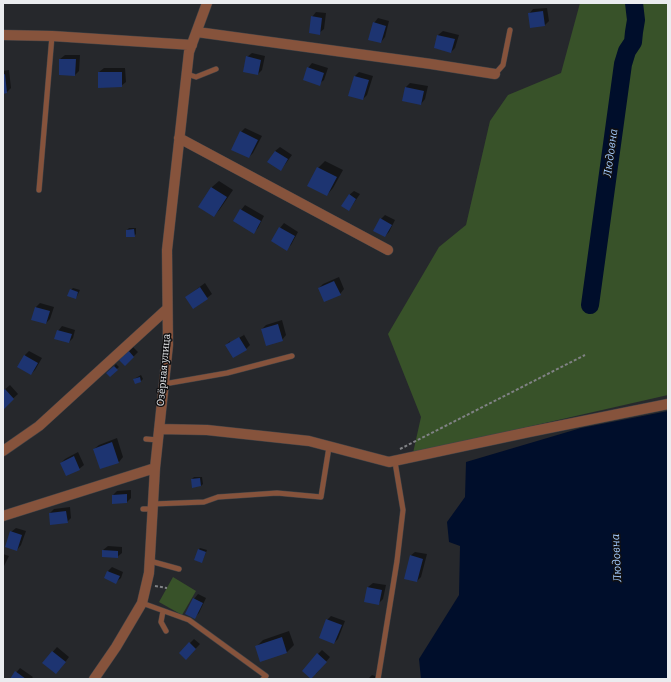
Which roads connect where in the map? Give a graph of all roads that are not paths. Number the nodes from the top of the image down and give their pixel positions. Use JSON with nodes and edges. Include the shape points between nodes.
{"nodes":[{"id":1,"x":207,"y":3,"type":"edge"},
{"id":2,"x":510,"y":30,"type":"dead end"},
{"id":3,"x":197,"y":32,"type":"junction"},
{"id":4,"x":3,"y":35,"type":"edge"},
{"id":5,"x":52,"y":36,"type":"junction"},
{"id":6,"x":192,"y":45,"type":"junction"},
{"id":7,"x":216,"y":69,"type":"dead end"},
{"id":8,"x":495,"y":74,"type":"joint"},
{"id":9,"x":194,"y":78,"type":"junction"},
{"id":10,"x":179,"y":138,"type":"junction"},
{"id":11,"x":39,"y":190,"type":"dead end"},
{"id":12,"x":388,"y":250,"type":"dead end"},
{"id":13,"x":168,"y":309,"type":"junction"},
{"id":14,"x":292,"y":356,"type":"dead end"},
{"id":15,"x":164,"y":384,"type":"junction"},
{"id":16,"x":668,"y":404,"type":"edge"},
{"id":17,"x":159,"y":434,"type":"junction"},
{"id":18,"x":146,"y":439,"type":"dead end"},
{"id":19,"x":329,"y":447,"type":"junction"},
{"id":20,"x":3,"y":451,"type":"edge"},
{"id":21,"x":392,"y":462,"type":"junction"},
{"id":22,"x":155,"y":468,"type":"junction"},
{"id":23,"x":150,"y":507,"type":"junction"},
{"id":24,"x":3,"y":516,"type":"edge"},
{"id":25,"x":150,"y":561,"type":"junction"},
{"id":26,"x":179,"y":570,"type":"dead end"},
{"id":27,"x":142,"y":603,"type":"junction"},
{"id":28,"x":162,"y":610,"type":"junction"},
{"id":29,"x":166,"y":631,"type":"dead end"},
{"id":30,"x":94,"y":679,"type":"edge"},
{"id":31,"x":263,"y":679,"type":"edge"},
{"id":32,"x":378,"y":679,"type":"edge"}],
"edges":[{"from":1,"to":3,"type":"street","name":"Озёрная улица"},
{"from":2,"to":8,"type":"lane","via":[[503,64]]},
{"from":3,"to":6,"type":"street","name":"Озёрная улица"},
{"from":3,"to":8,"type":"street"},
{"from":4,"to":5,"type":"street"},
{"from":5,"to":6,"type":"street"},
{"from":5,"to":11,"type":"lane"},
{"from":6,"to":9,"type":"street","name":"Озёрная улица","via":[[189,52]]},
{"from":7,"to":9,"type":"lane"},
{"from":9,"to":10,"type":"street","name":"Озёрная улица"},
{"from":10,"to":12,"type":"street"},
{"from":10,"to":13,"type":"street","name":"Озёрная улица","via":[[166,250]]},
{"from":13,"to":15,"type":"street","name":"Озёрная улица"},
{"from":13,"to":20,"type":"street","via":[[39,426]]},
{"from":14,"to":15,"type":"lane","via":[[227,373]]},
{"from":15,"to":17,"type":"street","name":"Озёрная улица"},
{"from":16,"to":21,"type":"street"},
{"from":17,"to":18,"type":"lane"},
{"from":17,"to":19,"type":"street","via":[[215,431],[309,441]]},
{"from":17,"to":22,"type":"street","name":"Озёрная улица"},
{"from":19,"to":21,"type":"street"},
{"from":19,"to":23,"type":"lane","via":[[320,497],[277,493],[218,497],[204,502]]},
{"from":21,"to":32,"type":"lane","via":[[403,510]]},
{"from":22,"to":23,"type":"street","name":"Озёрная улица"},
{"from":22,"to":24,"type":"street"},
{"from":23,"to":25,"type":"street","name":"Озёрная улица"},
{"from":25,"to":26,"type":"lane"},
{"from":25,"to":27,"type":"street","name":"Озёрная улица"},
{"from":27,"to":28,"type":"lane"},
{"from":27,"to":30,"type":"street","name":"Озёрная улица"},
{"from":28,"to":29,"type":"lane","via":[[161,622]]},
{"from":28,"to":31,"type":"lane","via":[[189,620],[266,676]]}]}
